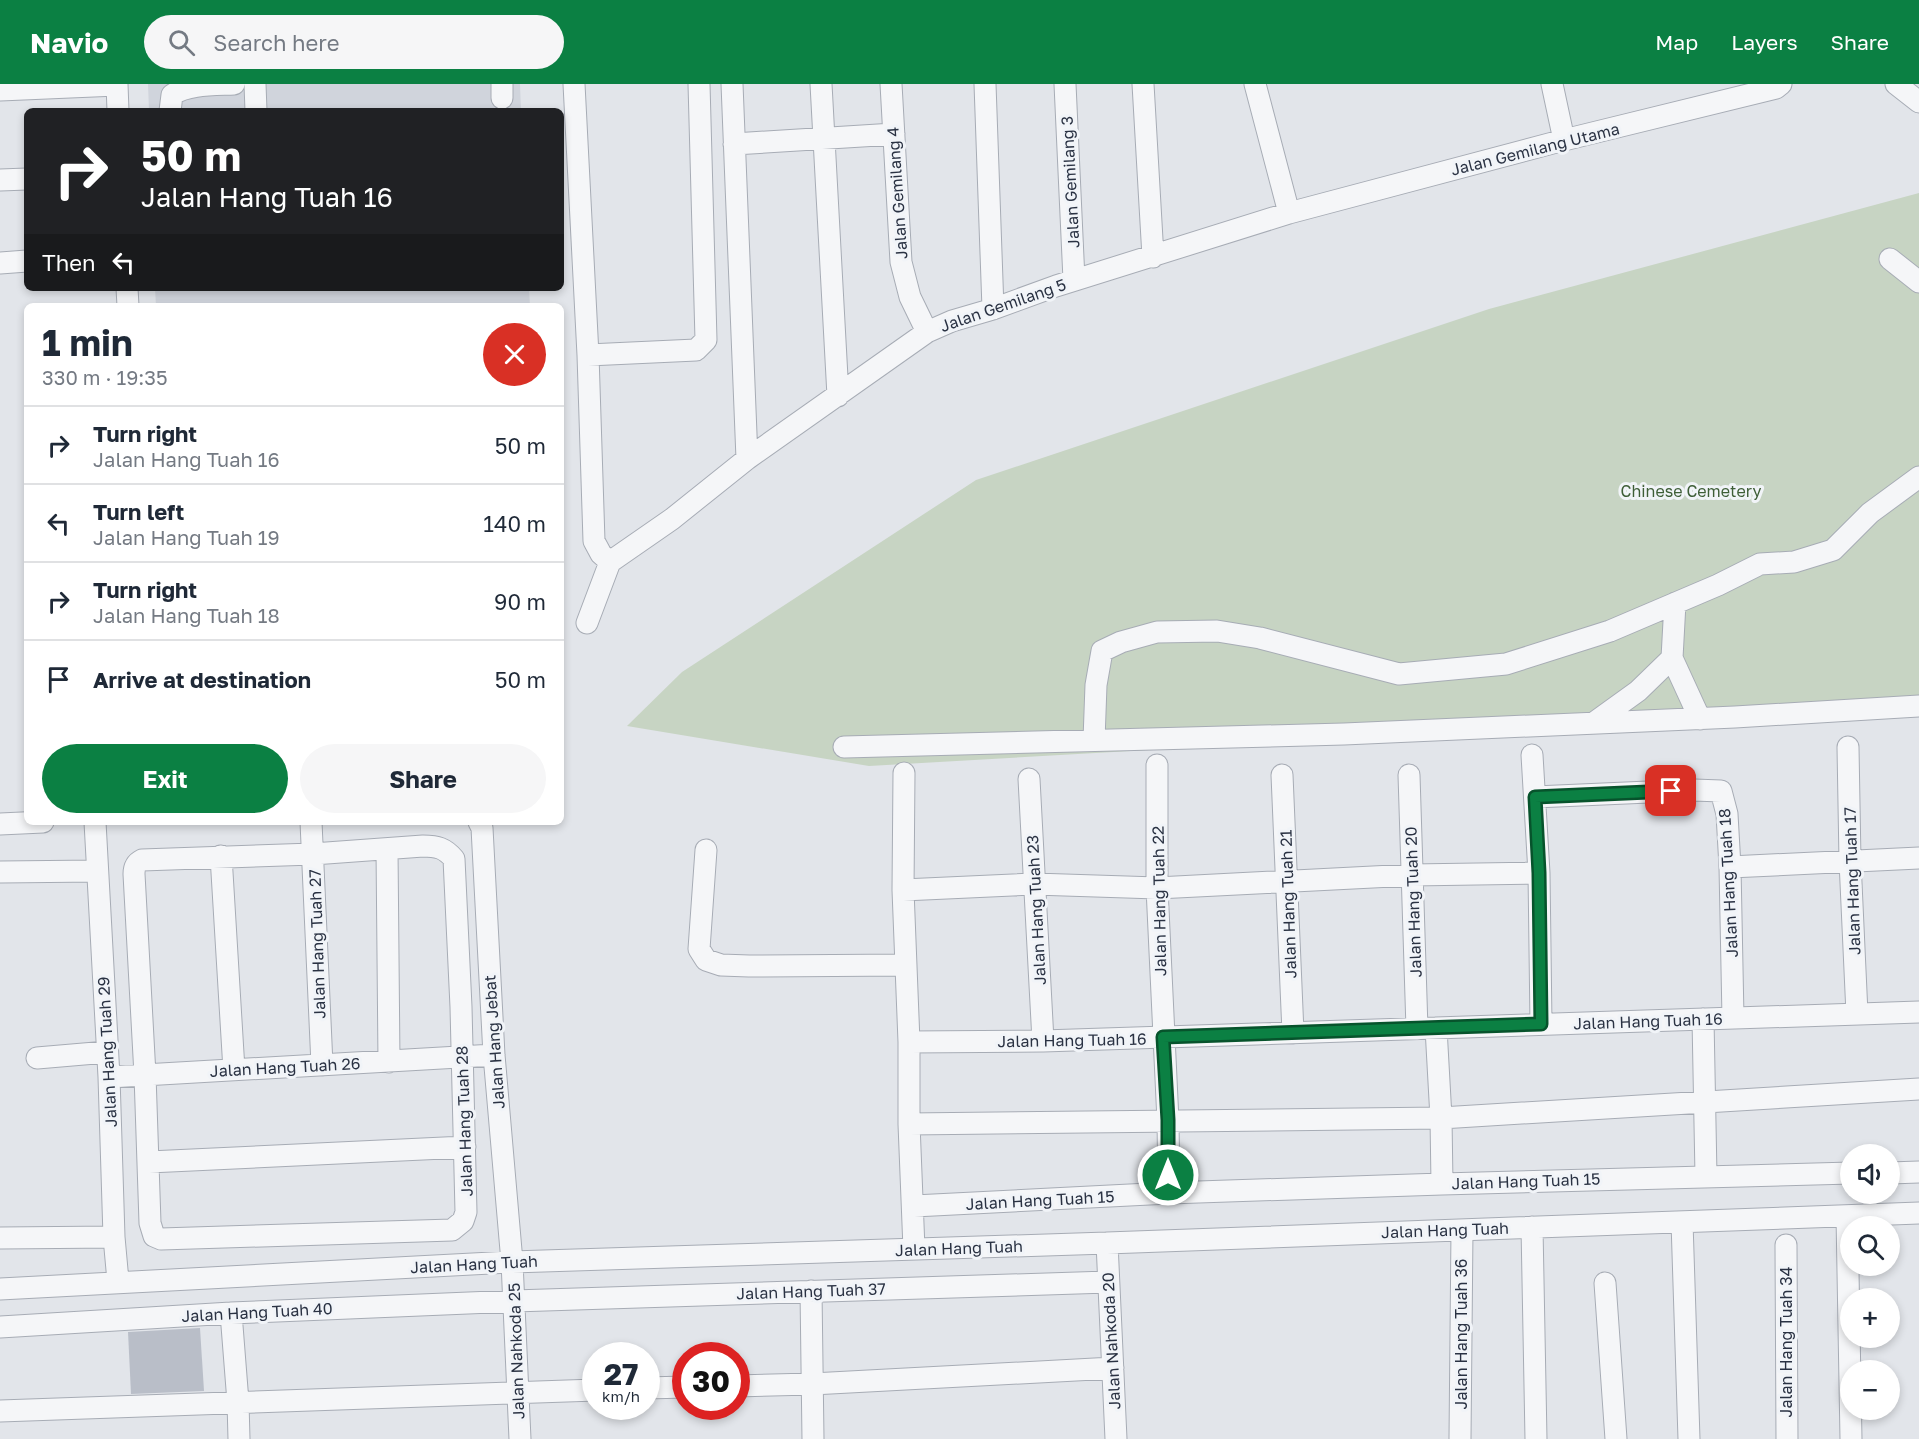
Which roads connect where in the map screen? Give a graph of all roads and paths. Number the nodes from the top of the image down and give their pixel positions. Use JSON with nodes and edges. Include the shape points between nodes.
{"nodes":[{"id":1,"x":234,"y":84,"type":"edge"},
{"id":2,"x":255,"y":84,"type":"edge"},
{"id":3,"x":574,"y":84,"type":"edge"},
{"id":4,"x":699,"y":84,"type":"edge"},
{"id":5,"x":732,"y":84,"type":"edge"},
{"id":6,"x":821,"y":84,"type":"edge"},
{"id":7,"x":891,"y":84,"type":"edge"},
{"id":8,"x":985,"y":84,"type":"edge"},
{"id":9,"x":1065,"y":84,"type":"edge"},
{"id":10,"x":1143,"y":84,"type":"edge"},
{"id":11,"x":1255,"y":84,"type":"edge"},
{"id":12,"x":1552,"y":84,"type":"edge"},
{"id":13,"x":1781,"y":84,"type":"edge"},
{"id":14,"x":1896,"y":84,"type":"edge"},
{"id":15,"x":117,"y":85,"type":"edge"},
{"id":16,"x":25,"y":87,"type":"edge"},
{"id":17,"x":0,"y":90,"type":"edge"},
{"id":18,"x":1919,"y":102,"type":"edge"},
{"id":19,"x":118,"y":108,"type":"edge"},
{"id":20,"x":170,"y":108,"type":"edge"},
{"id":21,"x":256,"y":108,"type":"edge"},
{"id":22,"x":894,"y":134,"type":"junction"},
{"id":23,"x":824,"y":140,"type":"junction"},
{"id":24,"x":1564,"y":140,"type":"junction"},
{"id":25,"x":734,"y":144,"type":"junction"},
{"id":26,"x":24,"y":179,"type":"edge"},
{"id":27,"x":0,"y":180,"type":"edge"},
{"id":28,"x":1288,"y":213,"type":"junction"},
{"id":29,"x":1153,"y":256,"type":"junction"},
{"id":30,"x":1890,"y":259,"type":"dead end"},
{"id":31,"x":24,"y":261,"type":"edge"},
{"id":32,"x":0,"y":263,"type":"edge"},
{"id":33,"x":1074,"y":280,"type":"junction"},
{"id":34,"x":1919,"y":282,"type":"edge"},
{"id":35,"x":993,"y":309,"type":"junction"},
{"id":36,"x":927,"y":332,"type":"junction"},
{"id":37,"x":588,"y":355,"type":"junction"},
{"id":38,"x":838,"y":396,"type":"junction"},
{"id":39,"x":747,"y":459,"type":"junction"},
{"id":40,"x":1919,"y":477,"type":"edge"},
{"id":41,"x":610,"y":562,"type":"junction"},
{"id":42,"x":1675,"y":603,"type":"junction"},
{"id":43,"x":587,"y":623,"type":"dead end"},
{"id":44,"x":1672,"y":658,"type":"junction"},
{"id":45,"x":1919,"y":706,"type":"edge"},
{"id":46,"x":1700,"y":719,"type":"junction"},
{"id":47,"x":1595,"y":722,"type":"junction"},
{"id":48,"x":1094,"y":740,"type":"junction"},
{"id":49,"x":844,"y":747,"type":"dead end"},
{"id":50,"x":1848,"y":747,"type":"dead end"},
{"id":51,"x":1532,"y":755,"type":"dead end"},
{"id":52,"x":1156,"y":765,"type":"dead end"},
{"id":53,"x":904,"y":773,"type":"dead end"},
{"id":54,"x":1282,"y":775,"type":"dead end"},
{"id":55,"x":1408,"y":776,"type":"dead end"},
{"id":56,"x":1029,"y":779,"type":"dead end"},
{"id":57,"x":1535,"y":797,"type":"junction"},
{"id":58,"x":24,"y":823,"type":"edge"},
{"id":59,"x":0,"y":824,"type":"edge"},
{"id":60,"x":95,"y":825,"type":"edge"},
{"id":61,"x":312,"y":825,"type":"edge"},
{"id":62,"x":480,"y":825,"type":"edge"},
{"id":63,"x":387,"y":849,"type":"junction"},
{"id":64,"x":706,"y":850,"type":"dead end"},
{"id":65,"x":313,"y":854,"type":"junction"},
{"id":66,"x":221,"y":856,"type":"junction"},
{"id":67,"x":1919,"y":858,"type":"edge"},
{"id":68,"x":1850,"y":861,"type":"junction"},
{"id":69,"x":1730,"y":867,"type":"junction"},
{"id":70,"x":97,"y":871,"type":"junction"},
{"id":71,"x":0,"y":872,"type":"edge"},
{"id":72,"x":1539,"y":873,"type":"junction"},
{"id":73,"x":1412,"y":875,"type":"junction"},
{"id":74,"x":1287,"y":881,"type":"junction"},
{"id":75,"x":1034,"y":884,"type":"junction"},
{"id":76,"x":1157,"y":888,"type":"junction"},
{"id":77,"x":903,"y":890,"type":"junction"},
{"id":78,"x":905,"y":965,"type":"junction"},
{"id":79,"x":1919,"y":1012,"type":"edge"},
{"id":80,"x":1857,"y":1014,"type":"junction"},
{"id":81,"x":1733,"y":1018,"type":"junction"},
{"id":82,"x":1703,"y":1019,"type":"junction"},
{"id":83,"x":1541,"y":1024,"type":"junction"},
{"id":84,"x":1426,"y":1028,"type":"junction"},
{"id":85,"x":1293,"y":1033,"type":"junction"},
{"id":86,"x":1163,"y":1037,"type":"junction"},
{"id":87,"x":1043,"y":1041,"type":"junction"},
{"id":88,"x":909,"y":1042,"type":"junction"},
{"id":89,"x":107,"y":1052,"type":"junction"},
{"id":90,"x":494,"y":1055,"type":"junction"},
{"id":91,"x":37,"y":1058,"type":"dead end"},
{"id":92,"x":462,"y":1058,"type":"junction"},
{"id":93,"x":389,"y":1062,"type":"junction"},
{"id":94,"x":322,"y":1065,"type":"junction"},
{"id":95,"x":234,"y":1070,"type":"junction"},
{"id":96,"x":145,"y":1075,"type":"junction"},
{"id":97,"x":109,"y":1077,"type":"junction"},
{"id":98,"x":1919,"y":1089,"type":"edge"},
{"id":99,"x":1704,"y":1101,"type":"junction"},
{"id":100,"x":1441,"y":1118,"type":"junction"},
{"id":101,"x":1168,"y":1120,"type":"junction"},
{"id":102,"x":909,"y":1124,"type":"junction"},
{"id":103,"x":465,"y":1148,"type":"junction"},
{"id":104,"x":148,"y":1161,"type":"junction"},
{"id":105,"x":1919,"y":1172,"type":"edge"},
{"id":106,"x":1840,"y":1173,"type":"edge"},
{"id":107,"x":1900,"y":1173,"type":"edge"},
{"id":108,"x":1706,"y":1176,"type":"junction"},
{"id":109,"x":1442,"y":1184,"type":"junction"},
{"id":110,"x":1168,"y":1193,"type":"junction"},
{"id":111,"x":914,"y":1206,"type":"junction"},
{"id":112,"x":1919,"y":1213,"type":"edge"},
{"id":113,"x":1840,"y":1216,"type":"edge"},
{"id":114,"x":1847,"y":1216,"type":"edge"},
{"id":115,"x":1682,"y":1222,"type":"junction"},
{"id":116,"x":1532,"y":1227,"type":"junction"},
{"id":117,"x":1462,"y":1230,"type":"junction"},
{"id":118,"x":114,"y":1237,"type":"junction"},
{"id":119,"x":0,"y":1238,"type":"edge"},
{"id":120,"x":1107,"y":1243,"type":"junction"},
{"id":121,"x":1786,"y":1245,"type":"dead end"},
{"id":122,"x":914,"y":1249,"type":"junction"},
{"id":123,"x":512,"y":1262,"type":"junction"},
{"id":124,"x":1848,"y":1276,"type":"edge"},
{"id":125,"x":118,"y":1281,"type":"junction"},
{"id":126,"x":1108,"y":1282,"type":"junction"},
{"id":127,"x":1605,"y":1283,"type":"dead end"},
{"id":128,"x":0,"y":1288,"type":"edge"},
{"id":129,"x":811,"y":1291,"type":"junction"},
{"id":130,"x":514,"y":1301,"type":"junction"},
{"id":131,"x":231,"y":1313,"type":"junction"},
{"id":132,"x":0,"y":1327,"type":"edge"},
{"id":133,"x":1113,"y":1368,"type":"junction"},
{"id":134,"x":812,"y":1384,"type":"junction"},
{"id":135,"x":750,"y":1386,"type":"edge"},
{"id":136,"x":582,"y":1390,"type":"edge"},
{"id":137,"x":518,"y":1392,"type":"junction"},
{"id":138,"x":238,"y":1402,"type":"junction"},
{"id":139,"x":0,"y":1411,"type":"edge"},
{"id":140,"x":239,"y":1439,"type":"edge"},
{"id":141,"x":520,"y":1439,"type":"edge"},
{"id":142,"x":813,"y":1439,"type":"edge"},
{"id":143,"x":1116,"y":1439,"type":"edge"},
{"id":144,"x":1460,"y":1439,"type":"edge"},
{"id":145,"x":1536,"y":1439,"type":"edge"},
{"id":146,"x":1616,"y":1439,"type":"edge"},
{"id":147,"x":1689,"y":1439,"type":"edge"},
{"id":148,"x":1787,"y":1439,"type":"edge"},
{"id":149,"x":1851,"y":1439,"type":"edge"}],
"edges":[{"from":1,"to":20,"type":"street","via":[[178,90],[172,94]]},
{"from":2,"to":21,"type":"street"},
{"from":3,"to":37,"type":"street"},
{"from":4,"to":37,"type":"street","via":[[706,340],[696,350]]},
{"from":5,"to":25,"type":"street"},
{"from":6,"to":23,"type":"street"},
{"from":7,"to":22,"type":"street","name":"Jalan Gemilang 4"},
{"from":8,"to":35,"type":"street"},
{"from":9,"to":33,"type":"street","name":"Jalan Gemilang 3"},
{"from":10,"to":29,"type":"street"},
{"from":11,"to":28,"type":"street"},
{"from":12,"to":24,"type":"street"},
{"from":13,"to":24,"type":"street","name":"Jalan Gemilang Utama"},
{"from":14,"to":18,"type":"street"},
{"from":15,"to":16,"type":"street"},
{"from":15,"to":19,"type":"street"},
{"from":16,"to":17,"type":"street"},
{"from":22,"to":23,"type":"street"},
{"from":22,"to":36,"type":"street","name":"Jalan Gemilang 4","via":[[901,262],[910,297]]},
{"from":23,"to":25,"type":"street"},
{"from":23,"to":38,"type":"street"},
{"from":24,"to":28,"type":"street","name":"Jalan Gemilang Utama"},
{"from":25,"to":39,"type":"street"},
{"from":26,"to":27,"type":"street"},
{"from":28,"to":29,"type":"street","name":"Jalan Gemilang 5"},
{"from":29,"to":33,"type":"street","name":"Jalan Gemilang 5"},
{"from":30,"to":34,"type":"street"},
{"from":31,"to":32,"type":"street"},
{"from":33,"to":35,"type":"street","name":"Jalan Gemilang 5"},
{"from":35,"to":36,"type":"street","name":"Jalan Gemilang 5"},
{"from":36,"to":38,"type":"street","name":"Jalan Gemilang 5"},
{"from":37,"to":41,"type":"street","via":[[594,541]]},
{"from":38,"to":39,"type":"street","name":"Jalan Gemilang 5"},
{"from":39,"to":41,"type":"street","name":"Jalan Gemilang 5"},
{"from":40,"to":42,"type":"street","via":[[1870,513],[1833,550],[1794,562],[1760,564]]},
{"from":41,"to":43,"type":"street"},
{"from":42,"to":44,"type":"street"},
{"from":42,"to":48,"type":"street","via":[[1610,630],[1506,664],[1399,674],[1260,638],[1217,631],[1156,632],[1102,651]]},
{"from":44,"to":46,"type":"street"},
{"from":44,"to":47,"type":"street","via":[[1638,691]]},
{"from":45,"to":46,"type":"street"},
{"from":46,"to":47,"type":"street"},
{"from":47,"to":48,"type":"street"},
{"from":48,"to":49,"type":"street"},
{"from":50,"to":68,"type":"street","name":"Jalan Hang Tuah 17"},
{"from":51,"to":57,"type":"street"},
{"from":52,"to":76,"type":"street","name":"Jalan Hang Tuah 22"},
{"from":53,"to":77,"type":"street"},
{"from":54,"to":74,"type":"street","name":"Jalan Hang Tuah 21"},
{"from":55,"to":73,"type":"street","name":"Jalan Hang Tuah 20"},
{"from":56,"to":75,"type":"street","name":"Jalan Hang Tuah 23"},
{"from":57,"to":69,"type":"street","name":"Jalan Hang Tuah 18","via":[[1721,791],[1727,814]]},
{"from":57,"to":72,"type":"street"},
{"from":58,"to":59,"type":"street"},
{"from":60,"to":70,"type":"street","name":"Jalan Hang Tuah 29"},
{"from":61,"to":65,"type":"street","name":"Jalan Hang Tuah 27"},
{"from":62,"to":90,"type":"street","name":"Jalan Hang Jebat"},
{"from":63,"to":65,"type":"street","name":"Jalan Hang Tuah 28"},
{"from":63,"to":92,"type":"street","name":"Jalan Hang Tuah 28","via":[[436,846],[447,850],[454,860]]},
{"from":63,"to":93,"type":"street"},
{"from":64,"to":78,"type":"street","via":[[699,949],[706,960],[749,966]]},
{"from":65,"to":66,"type":"street","name":"Jalan Hang Tuah 28"},
{"from":65,"to":94,"type":"street","name":"Jalan Hang Tuah 27"},
{"from":66,"to":95,"type":"street"},
{"from":66,"to":96,"type":"street","name":"Jalan Hang Tuah 28","via":[[142,860],[134,868]]},
{"from":67,"to":68,"type":"street"},
{"from":68,"to":69,"type":"street"},
{"from":68,"to":80,"type":"street","name":"Jalan Hang Tuah 17"},
{"from":69,"to":81,"type":"street","name":"Jalan Hang Tuah 18"},
{"from":70,"to":71,"type":"street"},
{"from":70,"to":89,"type":"street","name":"Jalan Hang Tuah 29"},
{"from":72,"to":73,"type":"street"},
{"from":72,"to":83,"type":"street"},
{"from":73,"to":74,"type":"street"},
{"from":73,"to":84,"type":"street","name":"Jalan Hang Tuah 20"},
{"from":74,"to":76,"type":"street"},
{"from":74,"to":85,"type":"street","name":"Jalan Hang Tuah 21"},
{"from":75,"to":76,"type":"street"},
{"from":75,"to":77,"type":"street"},
{"from":75,"to":87,"type":"street","name":"Jalan Hang Tuah 23"},
{"from":76,"to":86,"type":"street","name":"Jalan Hang Tuah 22"},
{"from":77,"to":78,"type":"street"},
{"from":78,"to":88,"type":"street"},
{"from":79,"to":80,"type":"street","name":"Jalan Hang Tuah 16"},
{"from":80,"to":81,"type":"street","name":"Jalan Hang Tuah 16"},
{"from":81,"to":82,"type":"street","name":"Jalan Hang Tuah 16"},
{"from":82,"to":83,"type":"street","name":"Jalan Hang Tuah 16"},
{"from":82,"to":99,"type":"street"},
{"from":83,"to":84,"type":"street","name":"Jalan Hang Tuah 16"},
{"from":84,"to":85,"type":"street","name":"Jalan Hang Tuah 16"},
{"from":84,"to":100,"type":"street","name":"Jalan Hang Tuah 20"},
{"from":85,"to":86,"type":"street","name":"Jalan Hang Tuah 16"},
{"from":86,"to":87,"type":"street","name":"Jalan Hang Tuah 16"},
{"from":86,"to":101,"type":"street","name":"Jalan Hang Tuah 22"},
{"from":87,"to":88,"type":"street","name":"Jalan Hang Tuah 16"},
{"from":88,"to":102,"type":"street"},
{"from":89,"to":91,"type":"street"},
{"from":89,"to":97,"type":"street","name":"Jalan Hang Tuah 29"},
{"from":90,"to":92,"type":"street","name":"Jalan Hang Tuah 26"},
{"from":90,"to":123,"type":"street","name":"Jalan Hang Jebat"},
{"from":92,"to":93,"type":"street","name":"Jalan Hang Tuah 26"},
{"from":92,"to":103,"type":"street","name":"Jalan Hang Tuah 28"},
{"from":93,"to":94,"type":"street","name":"Jalan Hang Tuah 26"},
{"from":94,"to":95,"type":"street","name":"Jalan Hang Tuah 26"},
{"from":95,"to":96,"type":"street","name":"Jalan Hang Tuah 26"},
{"from":96,"to":97,"type":"street","name":"Jalan Hang Tuah 26"},
{"from":96,"to":104,"type":"street","name":"Jalan Hang Tuah 28"},
{"from":97,"to":118,"type":"street","name":"Jalan Hang Tuah 29"},
{"from":98,"to":99,"type":"street"},
{"from":99,"to":100,"type":"street"},
{"from":99,"to":108,"type":"street"},
{"from":100,"to":101,"type":"street"},
{"from":100,"to":109,"type":"street","name":"Jalan Hang Tuah 20"},
{"from":101,"to":102,"type":"street"},
{"from":101,"to":110,"type":"street","name":"Jalan Hang Tuah 22"},
{"from":102,"to":111,"type":"street"},
{"from":103,"to":104,"type":"street"},
{"from":103,"to":104,"type":"street","name":"Jalan Hang Tuah 28","via":[[466,1212],[463,1221],[452,1230],[161,1239],[154,1236],[150,1222]]},
{"from":105,"to":107,"type":"street"},
{"from":106,"to":108,"type":"street","name":"Jalan Hang Tuah 15"},
{"from":108,"to":109,"type":"street","name":"Jalan Hang Tuah 15"},
{"from":109,"to":110,"type":"street","name":"Jalan Hang Tuah 15"},
{"from":110,"to":111,"type":"street","name":"Jalan Hang Tuah 15"},
{"from":111,"to":122,"type":"street"},
{"from":112,"to":114,"type":"street","name":"Jalan Hang Tuah"},
{"from":113,"to":115,"type":"street","name":"Jalan Hang Tuah"},
{"from":115,"to":116,"type":"street","name":"Jalan Hang Tuah"},
{"from":115,"to":147,"type":"street"},
{"from":116,"to":117,"type":"street","name":"Jalan Hang Tuah"},
{"from":116,"to":145,"type":"street"},
{"from":117,"to":120,"type":"street","name":"Jalan Hang Tuah"},
{"from":117,"to":144,"type":"street","name":"Jalan Hang Tuah 36"},
{"from":118,"to":119,"type":"street"},
{"from":118,"to":125,"type":"street","name":"Jalan Hang Tuah 29"},
{"from":120,"to":122,"type":"street","name":"Jalan Hang Tuah"},
{"from":120,"to":126,"type":"street","name":"Jalan Nahkoda 20"},
{"from":121,"to":148,"type":"street","name":"Jalan Hang Tuah 34"},
{"from":122,"to":123,"type":"street","name":"Jalan Hang Tuah"},
{"from":123,"to":125,"type":"street","name":"Jalan Hang Tuah"},
{"from":123,"to":130,"type":"street","name":"Jalan Nahkoda 25"},
{"from":124,"to":149,"type":"street"},
{"from":125,"to":128,"type":"street","name":"Jalan Hang Tuah"},
{"from":126,"to":129,"type":"street","name":"Jalan Hang Tuah 37"},
{"from":126,"to":133,"type":"street","name":"Jalan Nahkoda 20"},
{"from":127,"to":146,"type":"street"},
{"from":129,"to":130,"type":"street","name":"Jalan Hang Tuah 37"},
{"from":129,"to":134,"type":"street"},
{"from":130,"to":131,"type":"street","name":"Jalan Hang Tuah 40"},
{"from":130,"to":137,"type":"street","name":"Jalan Nahkoda 25"},
{"from":131,"to":132,"type":"street","name":"Jalan Hang Tuah 40"},
{"from":131,"to":138,"type":"street"},
{"from":133,"to":134,"type":"street"},
{"from":133,"to":143,"type":"street","name":"Jalan Nahkoda 20"},
{"from":134,"to":135,"type":"street"},
{"from":134,"to":142,"type":"street"},
{"from":136,"to":137,"type":"street"},
{"from":137,"to":138,"type":"street"},
{"from":137,"to":141,"type":"street","name":"Jalan Nahkoda 25"},
{"from":138,"to":139,"type":"street"},
{"from":138,"to":140,"type":"street"}]}
